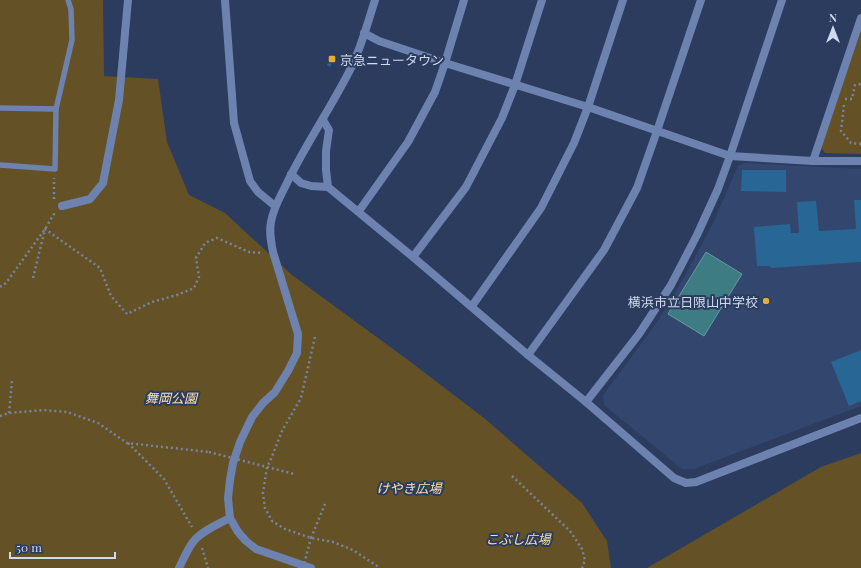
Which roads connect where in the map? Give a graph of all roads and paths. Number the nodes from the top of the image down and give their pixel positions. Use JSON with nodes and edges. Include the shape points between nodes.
{"nodes":[{"id":1,"x":68,"y":0,"type":"edge"},
{"id":2,"x":128,"y":0,"type":"edge"},
{"id":3,"x":225,"y":0,"type":"edge"},
{"id":4,"x":375,"y":0,"type":"edge"},
{"id":5,"x":464,"y":0,"type":"edge"},
{"id":6,"x":542,"y":0,"type":"edge"},
{"id":7,"x":623,"y":0,"type":"edge"},
{"id":8,"x":701,"y":0,"type":"edge"},
{"id":9,"x":782,"y":0,"type":"edge"},
{"id":10,"x":861,"y":18,"type":"edge"},
{"id":11,"x":364,"y":33,"type":"junction"},
{"id":12,"x":445,"y":63,"type":"junction"},
{"id":13,"x":515,"y":84,"type":"junction"},
{"id":14,"x":861,"y":84,"type":"edge"},
{"id":15,"x":834,"y":97,"type":"junction"},
{"id":16,"x":845,"y":99,"type":"junction"},
{"id":17,"x":588,"y":107,"type":"junction"},
{"id":18,"x":0,"y":108,"type":"edge"},
{"id":19,"x":56,"y":109,"type":"junction"},
{"id":20,"x":323,"y":120,"type":"junction"},
{"id":21,"x":657,"y":131,"type":"junction"},
{"id":22,"x":861,"y":144,"type":"edge"},
{"id":23,"x":730,"y":156,"type":"junction"},
{"id":24,"x":813,"y":161,"type":"junction"},
{"id":25,"x":861,"y":161,"type":"edge"},
{"id":26,"x":0,"y":165,"type":"edge"},
{"id":27,"x":55,"y":169,"type":"junction"},
{"id":28,"x":291,"y":174,"type":"junction"},
{"id":29,"x":328,"y":187,"type":"junction"},
{"id":30,"x":54,"y":199,"type":"dead end"},
{"id":31,"x":58,"y":206,"type":"joint"},
{"id":32,"x":275,"y":206,"type":"junction"},
{"id":33,"x":359,"y":211,"type":"junction"},
{"id":34,"x":45,"y":229,"type":"junction"},
{"id":35,"x":273,"y":252,"type":"junction"},
{"id":36,"x":414,"y":257,"type":"junction"},
{"id":37,"x":33,"y":278,"type":"dead end"},
{"id":38,"x":0,"y":287,"type":"edge"},
{"id":39,"x":472,"y":306,"type":"junction"},
{"id":40,"x":315,"y":336,"type":"dead end"},
{"id":41,"x":528,"y":355,"type":"junction"},
{"id":42,"x":12,"y":381,"type":"dead end"},
{"id":43,"x":586,"y":402,"type":"junction"},
{"id":44,"x":9,"y":413,"type":"junction"},
{"id":45,"x":0,"y":416,"type":"edge"},
{"id":46,"x":861,"y":418,"type":"edge"},
{"id":47,"x":127,"y":443,"type":"junction"},
{"id":48,"x":267,"y":467,"type":"junction"},
{"id":49,"x":294,"y":474,"type":"dead end"},
{"id":50,"x":512,"y":476,"type":"dead end"},
{"id":51,"x":325,"y":504,"type":"dead end"},
{"id":52,"x":230,"y":518,"type":"junction"},
{"id":53,"x":198,"y":537,"type":"junction"},
{"id":54,"x":311,"y":538,"type":"junction"},
{"id":55,"x":179,"y":568,"type":"edge"},
{"id":56,"x":208,"y":568,"type":"edge"},
{"id":57,"x":303,"y":568,"type":"edge"},
{"id":58,"x":311,"y":568,"type":"edge"},
{"id":59,"x":380,"y":568,"type":"edge"},
{"id":60,"x":582,"y":568,"type":"edge"}],
"edges":[{"from":1,"to":19,"type":"lane","via":[[72,40]]},
{"from":2,"to":31,"type":"street","via":[[119,100],[103,183],[90,199]]},
{"from":3,"to":32,"type":"street","via":[[234,123],[250,182]]},
{"from":4,"to":11,"type":"street"},
{"from":5,"to":12,"type":"street"},
{"from":6,"to":13,"type":"street"},
{"from":7,"to":17,"type":"street"},
{"from":8,"to":21,"type":"street"},
{"from":9,"to":23,"type":"street"},
{"from":10,"to":15,"type":"street"},
{"from":11,"to":12,"type":"street","via":[[379,41]]},
{"from":11,"to":20,"type":"street","via":[[351,67]]},
{"from":12,"to":13,"type":"street"},
{"from":12,"to":33,"type":"street","via":[[435,92],[408,142]]},
{"from":13,"to":17,"type":"street"},
{"from":13,"to":36,"type":"street","via":[[502,118],[466,187]]},
{"from":14,"to":16,"type":"path","via":[[855,85],[852,99]]},
{"from":15,"to":16,"type":"path"},
{"from":15,"to":24,"type":"street"},
{"from":16,"to":22,"type":"path","via":[[841,131],[851,143]]},
{"from":17,"to":21,"type":"street"},
{"from":17,"to":39,"type":"street","via":[[574,143],[541,208]]},
{"from":18,"to":19,"type":"lane"},
{"from":19,"to":27,"type":"lane"},
{"from":20,"to":28,"type":"street"},
{"from":20,"to":29,"type":"street","via":[[329,130],[326,151]]},
{"from":21,"to":23,"type":"street"},
{"from":21,"to":41,"type":"street","via":[[637,188],[604,250]]},
{"from":23,"to":24,"type":"street"},
{"from":23,"to":43,"type":"street","via":[[697,235],[670,285],[639,334]]},
{"from":24,"to":25,"type":"street"},
{"from":26,"to":27,"type":"lane"},
{"from":27,"to":30,"type":"path"},
{"from":28,"to":29,"type":"street","via":[[301,183]]},
{"from":28,"to":32,"type":"street"},
{"from":29,"to":33,"type":"street"},
{"from":31,"to":34,"type":"path"},
{"from":32,"to":35,"type":"street","via":[[271,221]]},
{"from":33,"to":36,"type":"street"},
{"from":34,"to":35,"type":"path","via":[[100,268],[111,296],[127,314],[152,302],[194,288],[199,277],[196,258],[205,243],[217,238],[249,252]]},
{"from":34,"to":37,"type":"path"},
{"from":34,"to":38,"type":"path","via":[[6,283]]},
{"from":35,"to":52,"type":"street","via":[[298,334],[297,353],[275,392],[252,417],[240,442],[230,480]]},
{"from":36,"to":39,"type":"street"},
{"from":39,"to":41,"type":"street"},
{"from":40,"to":48,"type":"path","via":[[301,398],[282,431]]},
{"from":41,"to":43,"type":"street"},
{"from":42,"to":44,"type":"path"},
{"from":43,"to":46,"type":"street","via":[[674,478],[686,483],[696,482]]},
{"from":44,"to":45,"type":"path"},
{"from":44,"to":47,"type":"path","via":[[44,410],[68,412],[98,423]]},
{"from":47,"to":48,"type":"path","bridge":true,"via":[[209,452]]},
{"from":47,"to":53,"type":"path","via":[[164,479]]},
{"from":48,"to":49,"type":"path"},
{"from":48,"to":54,"type":"path","via":[[263,493],[265,508],[272,521],[285,529]]},
{"from":50,"to":60,"type":"path","via":[[570,531],[582,549],[585,560]]},
{"from":51,"to":54,"type":"path"},
{"from":52,"to":53,"type":"street"},
{"from":52,"to":58,"type":"street","via":[[238,532],[256,549]]},
{"from":53,"to":55,"type":"street"},
{"from":53,"to":56,"type":"path"},
{"from":54,"to":57,"type":"path","bridge":true},
{"from":54,"to":59,"type":"path","via":[[333,542],[353,550]]}]}
